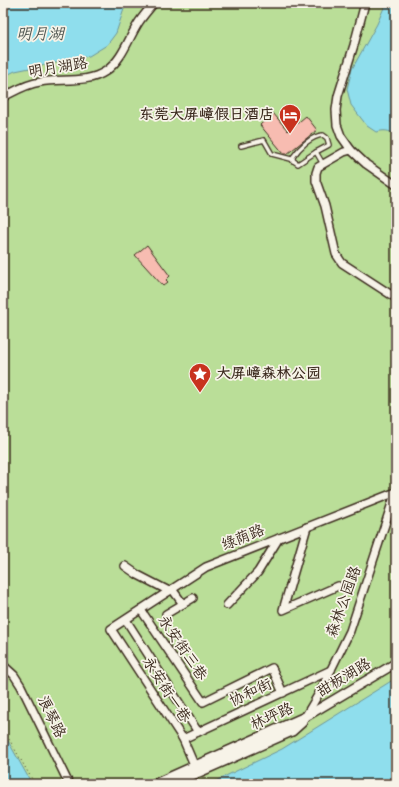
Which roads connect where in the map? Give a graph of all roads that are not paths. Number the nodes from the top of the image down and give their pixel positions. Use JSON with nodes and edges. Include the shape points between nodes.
{"nodes":[{"id":1,"x":154,"y":3,"type":"edge"},
{"id":2,"x":365,"y":3,"type":"edge"},
{"id":3,"x":3,"y":97,"type":"edge"},
{"id":4,"x":241,"y":146,"type":"dead end"},
{"id":5,"x":350,"y":150,"type":"junction"},
{"id":6,"x":316,"y":152,"type":"junction"},
{"id":7,"x":293,"y":161,"type":"junction"},
{"id":8,"x":323,"y":164,"type":"junction"},
{"id":9,"x":396,"y":185,"type":"edge"},
{"id":10,"x":396,"y":298,"type":"edge"},
{"id":11,"x":396,"y":492,"type":"edge"},
{"id":12,"x":307,"y":527,"type":"junction"},
{"id":13,"x":279,"y":538,"type":"junction"},
{"id":14,"x":125,"y":566,"type":"dead end"},
{"id":15,"x":338,"y":586,"type":"dead end"},
{"id":16,"x":171,"y":590,"type":"junction"},
{"id":17,"x":193,"y":598,"type":"dead end"},
{"id":18,"x":183,"y":604,"type":"junction"},
{"id":19,"x":227,"y":605,"type":"dead end"},
{"id":20,"x":141,"y":610,"type":"junction"},
{"id":21,"x":166,"y":614,"type":"dead end"},
{"id":22,"x":126,"y":620,"type":"junction"},
{"id":23,"x":111,"y":630,"type":"joint"},
{"id":24,"x":396,"y":663,"type":"edge"},
{"id":25,"x":3,"y":666,"type":"edge"},
{"id":26,"x":330,"y":670,"type":"junction"},
{"id":27,"x":282,"y":692,"type":"junction"},
{"id":28,"x":305,"y":717,"type":"junction"},
{"id":29,"x":198,"y":732,"type":"junction"},
{"id":30,"x":183,"y":739,"type":"junction"},
{"id":31,"x":195,"y":766,"type":"junction"},
{"id":32,"x":69,"y":784,"type":"edge"},
{"id":33,"x":155,"y":784,"type":"edge"},
{"id":34,"x":172,"y":784,"type":"edge"}],
"edges":[{"from":1,"to":3,"type":"street","name":"明月湖路","via":[[139,22],[116,62],[106,71],[93,77],[39,82]]},
{"from":2,"to":5,"type":"street","via":[[336,110],[337,125]]},
{"from":4,"to":7,"type":"lane","via":[[264,140],[272,154]]},
{"from":5,"to":8,"type":"street"},
{"from":5,"to":9,"type":"street"},
{"from":6,"to":7,"type":"lane","via":[[298,164]]},
{"from":6,"to":7,"type":"lane","via":[[329,145],[323,135],[317,136],[303,146],[293,157]]},
{"from":6,"to":8,"type":"lane"},
{"from":8,"to":10,"type":"street","via":[[318,167],[316,181],[325,206],[336,254],[342,263]]},
{"from":11,"to":12,"type":"street","name":"绿荫路"},
{"from":11,"to":26,"type":"street","name":"森林公园路","via":[[350,631]]},
{"from":12,"to":13,"type":"street","name":"绿荫路"},
{"from":12,"to":15,"type":"street","via":[[283,610]]},
{"from":13,"to":16,"type":"street","name":"绿荫路","via":[[206,567]]},
{"from":13,"to":19,"type":"street","via":[[258,572]]},
{"from":14,"to":16,"type":"street"},
{"from":16,"to":18,"type":"street"},
{"from":16,"to":20,"type":"street","name":"绿荫路"},
{"from":17,"to":18,"type":"street"},
{"from":18,"to":21,"type":"street"},
{"from":20,"to":22,"type":"street","name":"绿荫路"},
{"from":20,"to":27,"type":"street","name":"永安街三巷","via":[[203,702],[272,668]]},
{"from":22,"to":23,"type":"street","name":"绿荫路"},
{"from":22,"to":29,"type":"street"},
{"from":23,"to":30,"type":"street","name":"永安街一巷"},
{"from":24,"to":28,"type":"street","name":"甜板湖路"},
{"from":25,"to":32,"type":"street","name":"浪琴路","via":[[14,675],[21,686]]},
{"from":26,"to":27,"type":"street","name":"协和街"},
{"from":26,"to":28,"type":"street","name":"森林公园路"},
{"from":27,"to":29,"type":"street","name":"协和街"},
{"from":28,"to":31,"type":"main road","name":"林坪路"},
{"from":28,"to":34,"type":"main road","name":"林坪路","via":[[292,731]]},
{"from":29,"to":30,"type":"street","name":"协和街"},
{"from":30,"to":31,"type":"street","name":"永安街一巷"},
{"from":31,"to":33,"type":"main road","name":"林坪路"}]}
